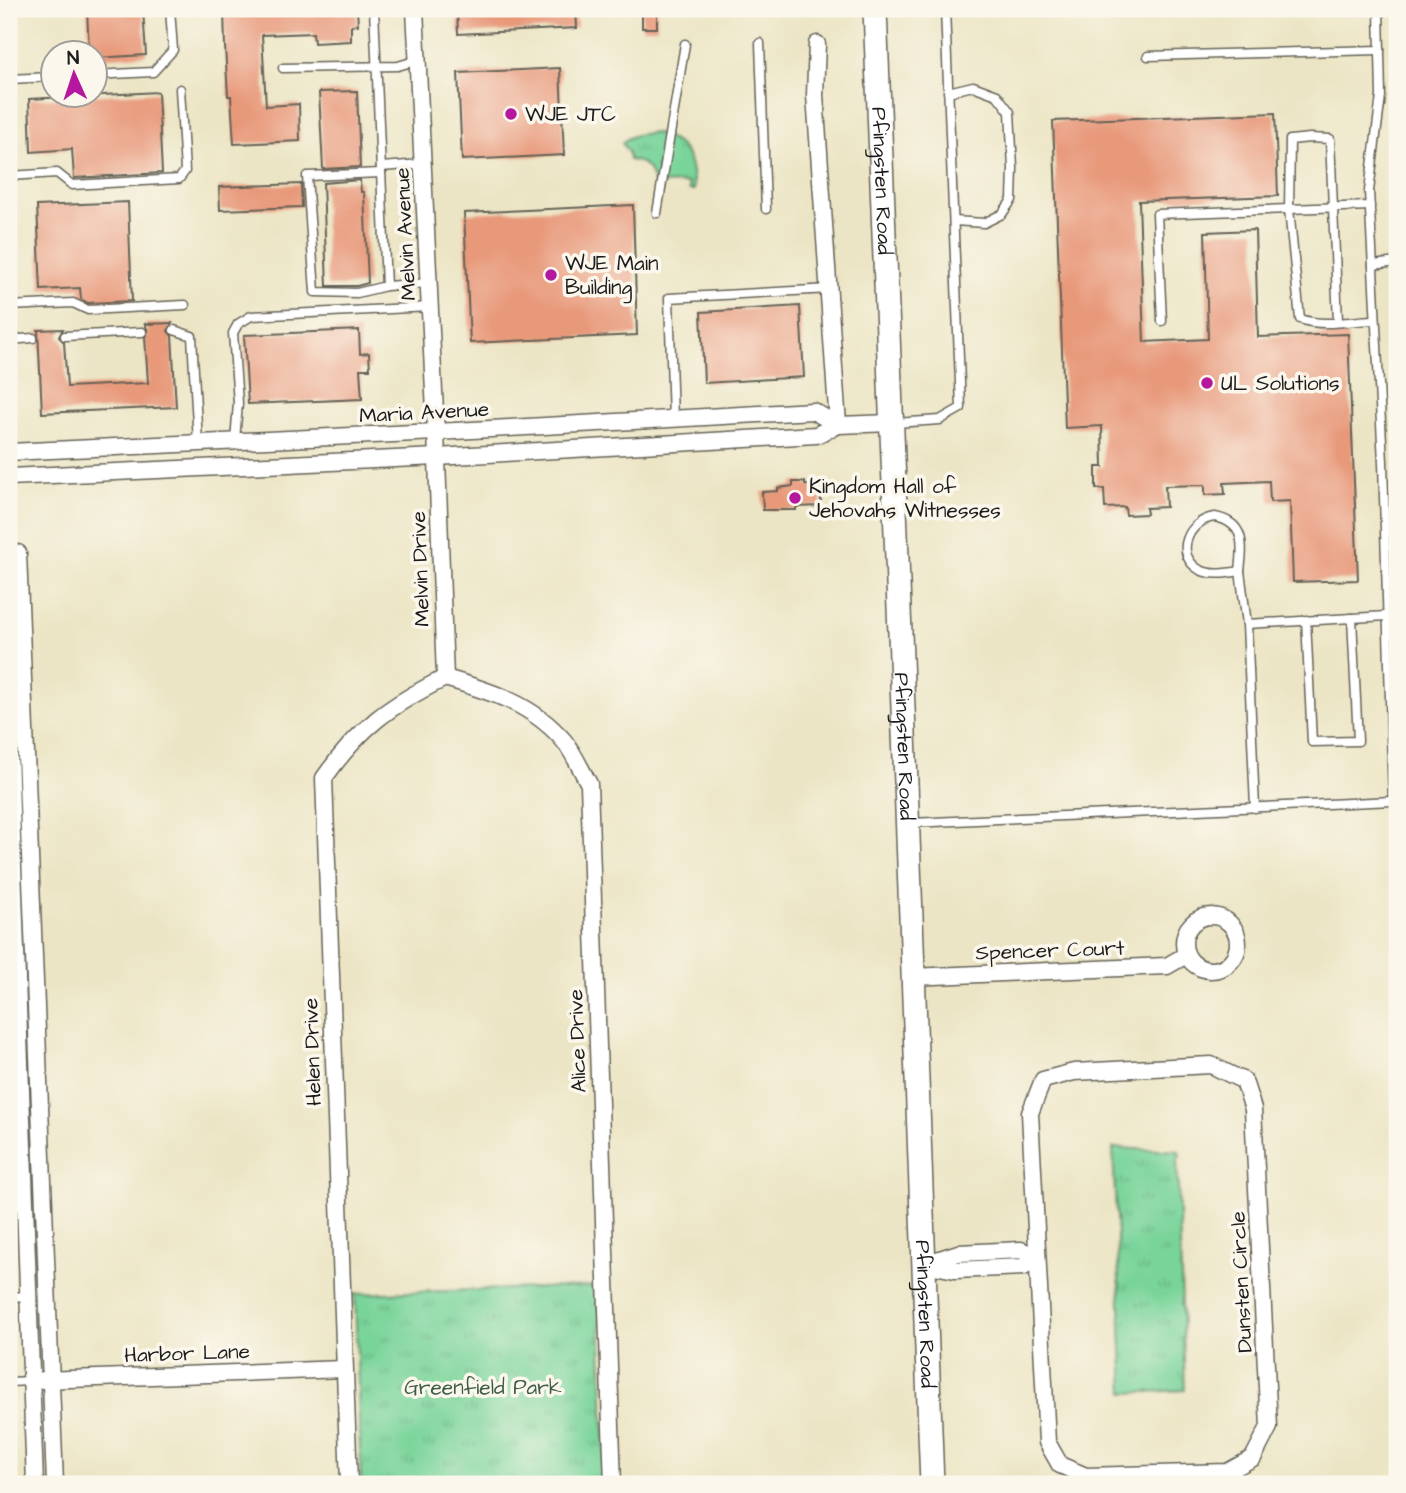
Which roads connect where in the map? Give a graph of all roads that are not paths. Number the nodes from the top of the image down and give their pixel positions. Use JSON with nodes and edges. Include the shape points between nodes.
{"nodes":[{"id":1,"x":170,"y":9,"type":"edge"},
{"id":2,"x":374,"y":9,"type":"edge"},
{"id":3,"x":415,"y":9,"type":"edge"},
{"id":4,"x":875,"y":9,"type":"edge"},
{"id":5,"x":946,"y":9,"type":"edge"},
{"id":6,"x":1379,"y":9,"type":"edge"},
{"id":7,"x":760,"y":43,"type":"dead end"},
{"id":8,"x":685,"y":44,"type":"dead end"},
{"id":9,"x":817,"y":44,"type":"dead end"},
{"id":10,"x":1380,"y":50,"type":"junction"},
{"id":11,"x":1148,"y":56,"type":"dead end"},
{"id":12,"x":418,"y":60,"type":"junction"},
{"id":13,"x":376,"y":67,"type":"junction"},
{"id":14,"x":283,"y":68,"type":"dead end"},
{"id":15,"x":108,"y":74,"type":"edge"},
{"id":16,"x":38,"y":78,"type":"edge"},
{"id":17,"x":9,"y":79,"type":"edge"},
{"id":18,"x":180,"y":89,"type":"dead end"},
{"id":19,"x":948,"y":92,"type":"junction"},
{"id":20,"x":422,"y":164,"type":"junction"},
{"id":21,"x":381,"y":170,"type":"junction"},
{"id":22,"x":9,"y":176,"type":"edge"},
{"id":23,"x":1370,"y":206,"type":"junction"},
{"id":24,"x":1334,"y":208,"type":"junction"},
{"id":25,"x":766,"y":209,"type":"dead end"},
{"id":26,"x":1289,"y":209,"type":"junction"},
{"id":27,"x":657,"y":214,"type":"dead end"},
{"id":28,"x":954,"y":221,"type":"junction"},
{"id":29,"x":1397,"y":262,"type":"edge"},
{"id":30,"x":1373,"y":265,"type":"junction"},
{"id":31,"x":429,"y":284,"type":"junction"},
{"id":32,"x":386,"y":286,"type":"junction"},
{"id":33,"x":830,"y":289,"type":"junction"},
{"id":34,"x":185,"y":305,"type":"dead end"},
{"id":35,"x":9,"y":306,"type":"edge"},
{"id":36,"x":430,"y":307,"type":"junction"},
{"id":37,"x":1376,"y":320,"type":"junction"},
{"id":38,"x":1162,"y":321,"type":"dead end"},
{"id":39,"x":1338,"y":321,"type":"junction"},
{"id":40,"x":174,"y":330,"type":"dead end"},
{"id":41,"x":142,"y":332,"type":"dead end"},
{"id":42,"x":65,"y":336,"type":"dead end"},
{"id":43,"x":33,"y":338,"type":"dead end"},
{"id":44,"x":9,"y":340,"type":"edge"},
{"id":45,"x":673,"y":419,"type":"junction"},
{"id":46,"x":892,"y":423,"type":"junction"},
{"id":47,"x":838,"y":425,"type":"junction"},
{"id":48,"x":436,"y":432,"type":"junction"},
{"id":49,"x":235,"y":442,"type":"junction"},
{"id":50,"x":198,"y":443,"type":"junction"},
{"id":51,"x":9,"y":452,"type":"edge"},
{"id":52,"x":436,"y":457,"type":"junction"},
{"id":53,"x":9,"y":477,"type":"edge"},
{"id":54,"x":18,"y":553,"type":"dead end"},
{"id":55,"x":1240,"y":571,"type":"junction"},
{"id":56,"x":1387,"y":616,"type":"junction"},
{"id":57,"x":1352,"y":618,"type":"junction"},
{"id":58,"x":1306,"y":620,"type":"junction"},
{"id":59,"x":1247,"y":624,"type":"junction"},
{"id":60,"x":445,"y":678,"type":"junction"},
{"id":61,"x":9,"y":754,"type":"edge"},
{"id":62,"x":9,"y":779,"type":"edge"},
{"id":63,"x":1395,"y":801,"type":"edge"},
{"id":64,"x":1255,"y":808,"type":"junction"},
{"id":65,"x":10,"y":812,"type":"edge"},
{"id":66,"x":908,"y":823,"type":"junction"},
{"id":67,"x":12,"y":945,"type":"edge"},
{"id":68,"x":1186,"y":955,"type":"dead end"},
{"id":69,"x":912,"y":977,"type":"junction"},
{"id":70,"x":14,"y":1032,"type":"edge"},
{"id":71,"x":14,"y":1065,"type":"edge"},
{"id":72,"x":16,"y":1194,"type":"edge"},
{"id":73,"x":1037,"y":1258,"type":"junction"},
{"id":74,"x":924,"y":1264,"type":"junction"},
{"id":75,"x":28,"y":1296,"type":"junction"},
{"id":76,"x":9,"y":1297,"type":"edge"},
{"id":77,"x":344,"y":1369,"type":"junction"},
{"id":78,"x":51,"y":1380,"type":"junction"},
{"id":79,"x":31,"y":1381,"type":"junction"},
{"id":80,"x":9,"y":1382,"type":"edge"},
{"id":81,"x":35,"y":1484,"type":"edge"},
{"id":82,"x":55,"y":1484,"type":"edge"},
{"id":83,"x":349,"y":1484,"type":"edge"},
{"id":84,"x":613,"y":1484,"type":"edge"},
{"id":85,"x":932,"y":1484,"type":"edge"}],
"edges":[{"from":1,"to":15,"type":"lane","via":[[173,50],[153,72]]},
{"from":2,"to":13,"type":"lane"},
{"from":3,"to":12,"type":"street","name":"Melvin Avenue"},
{"from":4,"to":46,"type":"main road","name":"Pfingsten Road"},
{"from":5,"to":19,"type":"lane"},
{"from":6,"to":10,"type":"lane"},
{"from":7,"to":25,"type":"lane"},
{"from":8,"to":27,"type":"lane"},
{"from":9,"to":33,"type":"street","via":[[816,95]]},
{"from":10,"to":11,"type":"lane"},
{"from":10,"to":23,"type":"lane","via":[[1381,96]]},
{"from":12,"to":13,"type":"lane"},
{"from":12,"to":20,"type":"street","name":"Melvin Avenue"},
{"from":13,"to":14,"type":"lane"},
{"from":13,"to":21,"type":"lane"},
{"from":16,"to":17,"type":"lane"},
{"from":18,"to":22,"type":"lane","via":[[185,171],[179,179],[72,185],[57,173]]},
{"from":19,"to":28,"type":"lane"},
{"from":19,"to":28,"type":"lane","via":[[973,86],[998,95],[1010,112],[1013,168],[1012,200],[1002,214],[984,223]]},
{"from":20,"to":21,"type":"lane"},
{"from":20,"to":31,"type":"street","name":"Melvin Avenue"},
{"from":21,"to":32,"type":"lane"},
{"from":21,"to":32,"type":"lane","via":[[307,176],[315,292],[357,293]]},
{"from":23,"to":24,"type":"lane"},
{"from":23,"to":30,"type":"lane"},
{"from":24,"to":26,"type":"lane"},
{"from":24,"to":26,"type":"lane","via":[[1330,139],[1310,138],[1290,140]]},
{"from":24,"to":39,"type":"lane"},
{"from":26,"to":38,"type":"lane","via":[[1157,214]]},
{"from":26,"to":39,"type":"lane","via":[[1300,319]]},
{"from":28,"to":46,"type":"lane","via":[[961,408],[940,420]]},
{"from":29,"to":30,"type":"lane"},
{"from":30,"to":37,"type":"lane"},
{"from":31,"to":32,"type":"lane"},
{"from":31,"to":36,"type":"street","name":"Melvin Avenue"},
{"from":33,"to":45,"type":"lane","via":[[668,298]]},
{"from":33,"to":47,"type":"street"},
{"from":34,"to":35,"type":"lane","via":[[88,310],[73,303]]},
{"from":36,"to":48,"type":"street","name":"Melvin Avenue"},
{"from":36,"to":49,"type":"lane","via":[[243,320],[233,333]]},
{"from":37,"to":39,"type":"lane"},
{"from":37,"to":56,"type":"lane"},
{"from":40,"to":50,"type":"lane","via":[[192,336]]},
{"from":41,"to":42,"type":"lane"},
{"from":43,"to":44,"type":"lane"},
{"from":45,"to":47,"type":"street","name":"Maria Avenue","via":[[813,411]]},
{"from":45,"to":48,"type":"street","name":"Maria Avenue"},
{"from":46,"to":47,"type":"street","name":"Maria Avenue"},
{"from":46,"to":66,"type":"main road","name":"Pfingsten Road"},
{"from":47,"to":52,"type":"street","name":"Maria Avenue","via":[[816,435]]},
{"from":48,"to":49,"type":"street","name":"Maria Avenue"},
{"from":48,"to":52,"type":"street","name":"Melvin Avenue"},
{"from":49,"to":50,"type":"street","name":"Maria Avenue"},
{"from":50,"to":51,"type":"street","name":"Maria Avenue"},
{"from":52,"to":53,"type":"street","name":"Maria Avenue"},
{"from":52,"to":60,"type":"street","name":"Melvin Drive"},
{"from":54,"to":78,"type":"street"},
{"from":55,"to":55,"type":"lane","via":[[1242,539],[1232,524],[1206,518],[1191,529],[1186,546],[1193,564],[1209,573]]},
{"from":55,"to":59,"type":"lane"},
{"from":56,"to":57,"type":"lane"},
{"from":56,"to":63,"type":"lane"},
{"from":57,"to":58,"type":"lane"},
{"from":57,"to":58,"type":"lane","via":[[1358,741],[1311,742]]},
{"from":58,"to":59,"type":"lane"},
{"from":59,"to":64,"type":"lane"},
{"from":60,"to":77,"type":"street","name":"Helen Drive","via":[[373,721],[344,749],[324,778]]},
{"from":60,"to":84,"type":"street","name":"Alice Drive","via":[[491,691],[532,711],[565,742],[589,784]]},
{"from":61,"to":62,"type":"street"},
{"from":62,"to":65,"type":"street"},
{"from":63,"to":64,"type":"lane"},
{"from":64,"to":66,"type":"lane"},
{"from":65,"to":67,"type":"street"},
{"from":66,"to":69,"type":"main road","name":"Pfingsten Road"},
{"from":67,"to":70,"type":"street"},
{"from":68,"to":69,"type":"street","name":"Spencer Court","via":[[1167,966]]},
{"from":69,"to":74,"type":"main road","name":"Pfingsten Road"},
{"from":70,"to":71,"type":"street"},
{"from":71,"to":72,"type":"street"},
{"from":72,"to":75,"type":"street"},
{"from":73,"to":73,"type":"street","name":"Dunsten Circle","via":[[1030,1113],[1043,1080],[1074,1072],[1211,1065],[1244,1081],[1254,1109],[1269,1427],[1253,1458],[1227,1472],[1086,1476],[1060,1465],[1047,1442]]},
{"from":73,"to":74,"type":"street","via":[[1024,1267],[955,1270]]},
{"from":74,"to":85,"type":"main road","name":"Pfingsten Road"},
{"from":75,"to":76,"type":"lane"},
{"from":75,"to":79,"type":"street"},
{"from":77,"to":78,"type":"street","name":"Harbor Lane"},
{"from":77,"to":83,"type":"street","name":"Helen Drive"},
{"from":78,"to":79,"type":"street","name":"Harbor Lane"},
{"from":78,"to":82,"type":"street"},
{"from":79,"to":80,"type":"lane"},
{"from":79,"to":81,"type":"street"}]}
